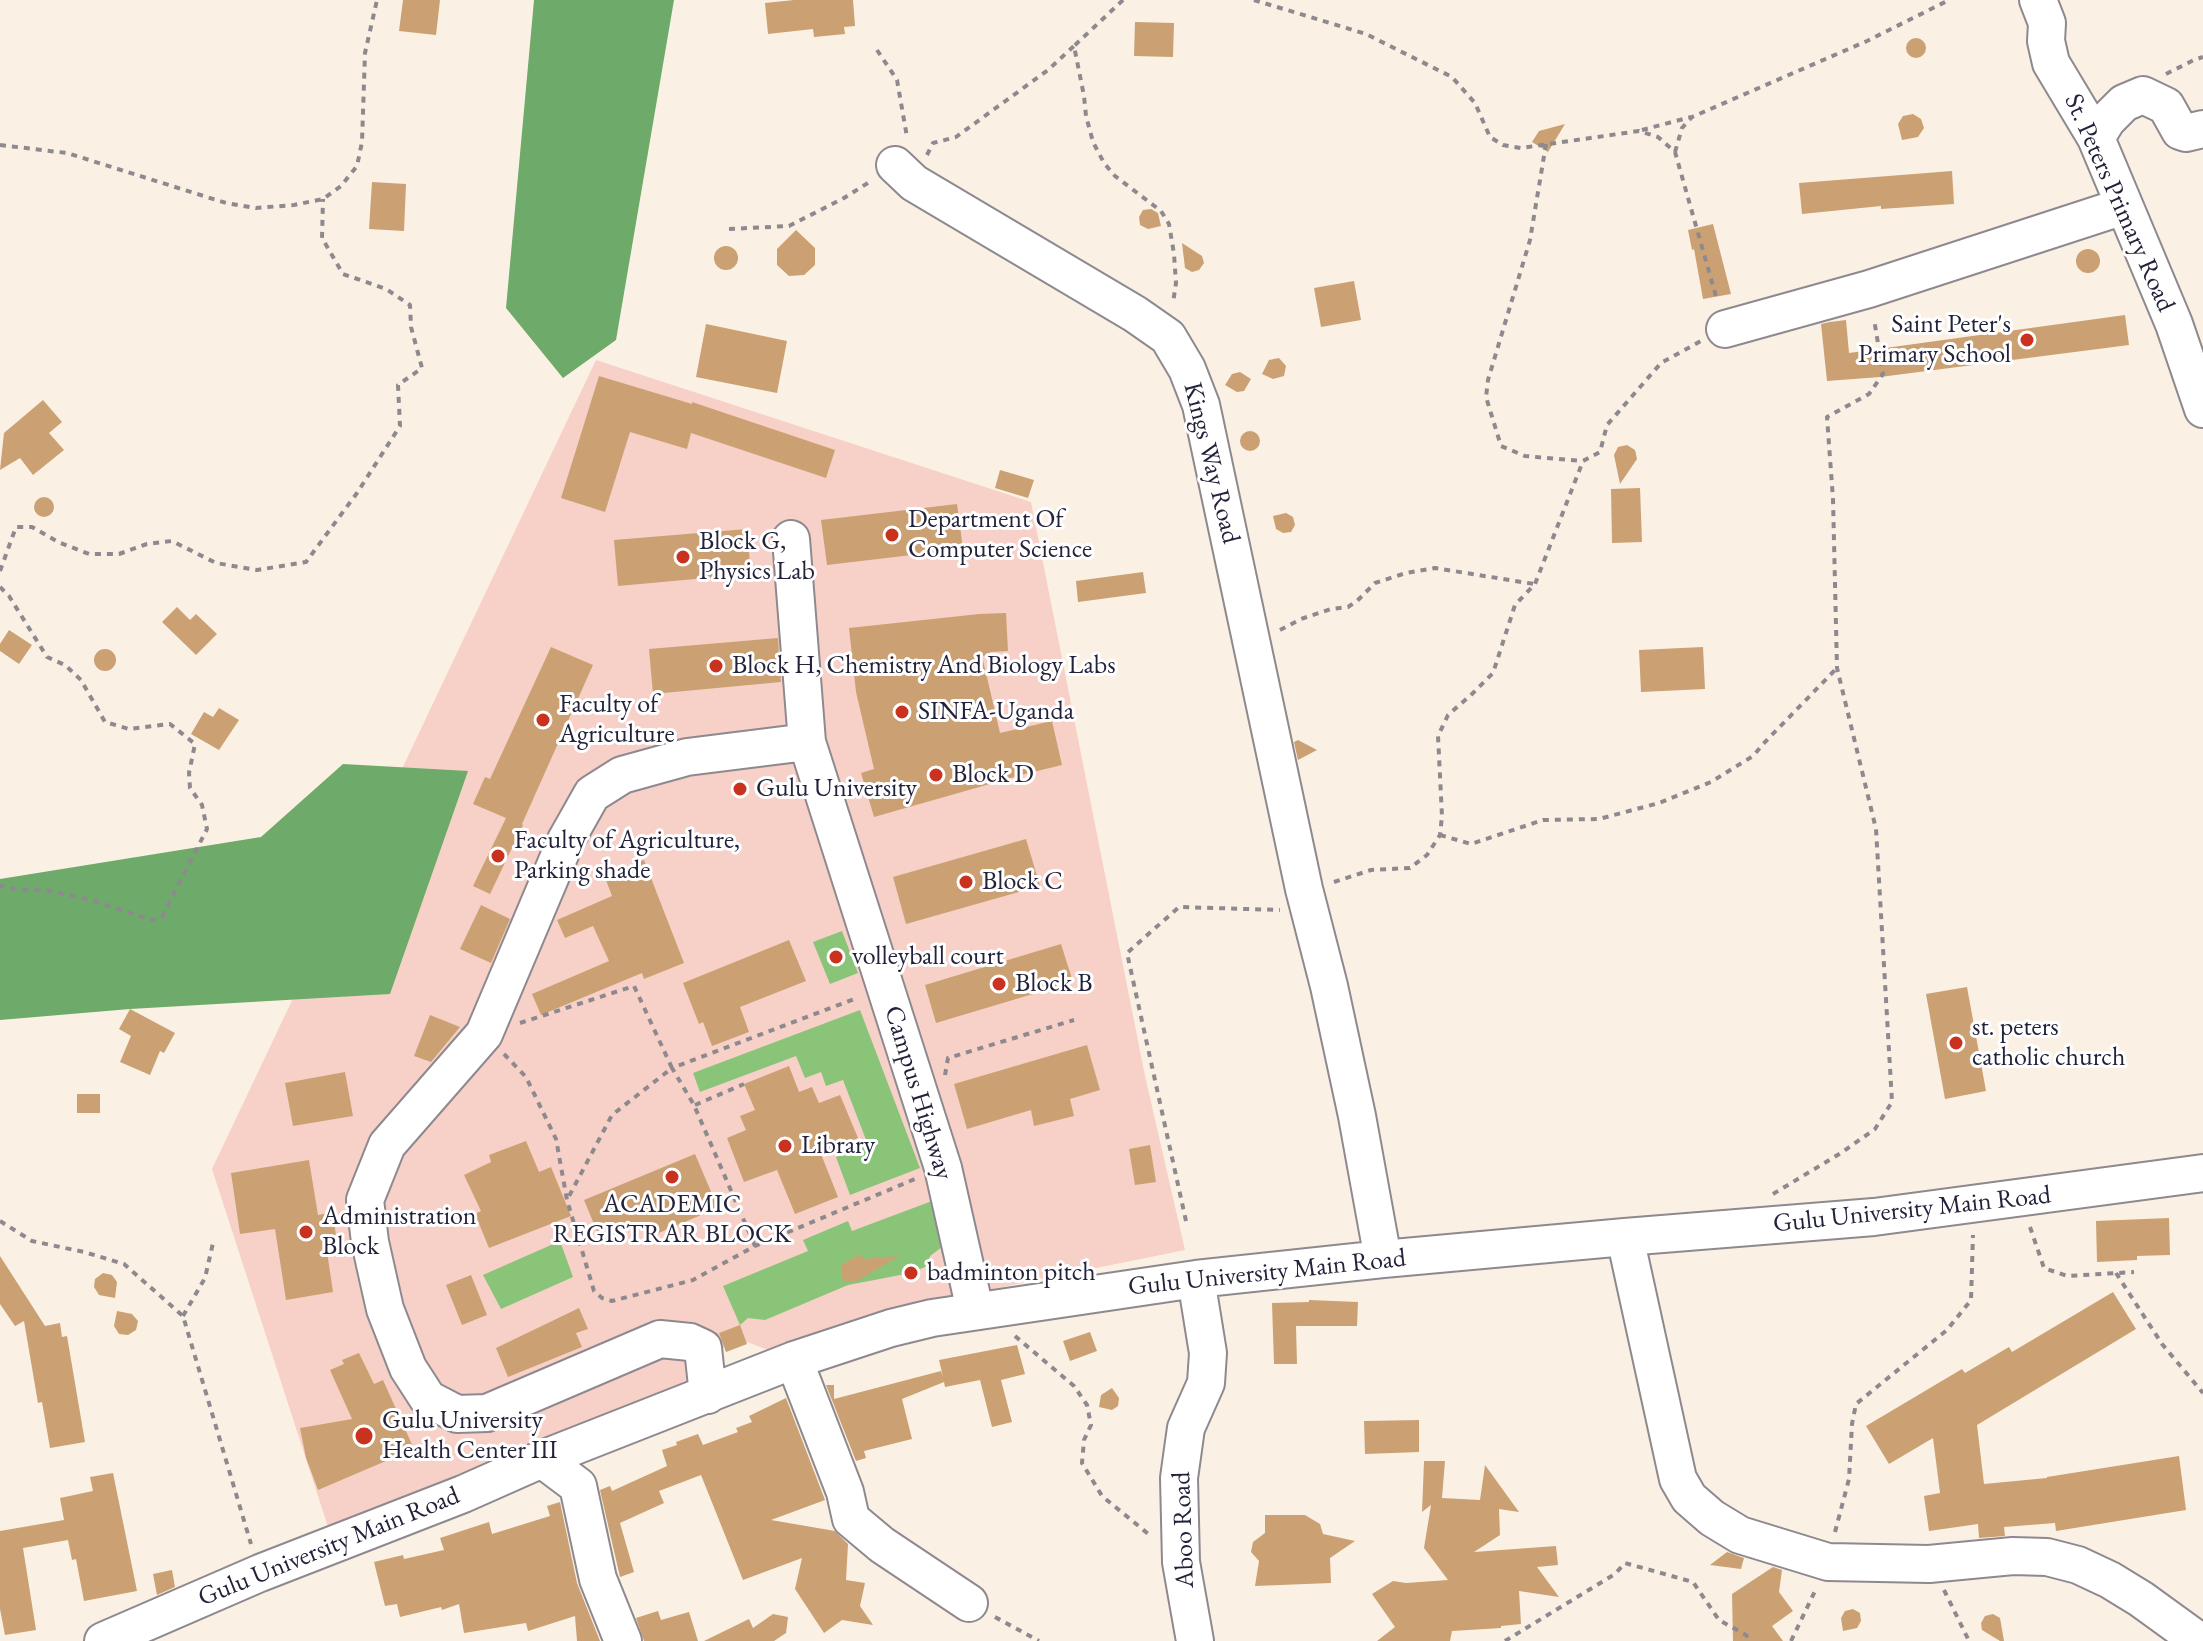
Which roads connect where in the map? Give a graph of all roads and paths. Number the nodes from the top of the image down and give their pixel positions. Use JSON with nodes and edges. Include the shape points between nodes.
{"nodes":[{"id":1,"x":377,"y":0,"type":"edge"},
{"id":2,"x":1123,"y":0,"type":"edge"},
{"id":3,"x":1254,"y":0,"type":"edge"},
{"id":4,"x":1949,"y":0,"type":"edge"},
{"id":5,"x":2038,"y":0,"type":"edge"},
{"id":6,"x":1074,"y":46,"type":"junction"},
{"id":7,"x":877,"y":50,"type":"dead end"},
{"id":8,"x":1692,"y":117,"type":"junction"},
{"id":9,"x":2203,"y":129,"type":"edge"},
{"id":10,"x":1639,"y":131,"type":"junction"},
{"id":11,"x":2096,"y":138,"type":"junction"},
{"id":12,"x":1546,"y":144,"type":"junction"},
{"id":13,"x":0,"y":145,"type":"edge"},
{"id":14,"x":1675,"y":152,"type":"junction"},
{"id":15,"x":905,"y":174,"type":"junction"},
{"id":16,"x":323,"y":199,"type":"junction"},
{"id":17,"x":2124,"y":206,"type":"junction"},
{"id":18,"x":729,"y":229,"type":"dead end"},
{"id":19,"x":1869,"y":289,"type":"junction"},
{"id":20,"x":1725,"y":329,"type":"junction"},
{"id":21,"x":1168,"y":337,"type":"junction"},
{"id":22,"x":2203,"y":409,"type":"edge"},
{"id":23,"x":1583,"y":461,"type":"junction"},
{"id":24,"x":791,"y":539,"type":"dead end"},
{"id":25,"x":0,"y":571,"type":"edge"},
{"id":26,"x":1535,"y":584,"type":"junction"},
{"id":27,"x":0,"y":587,"type":"edge"},
{"id":28,"x":1253,"y":645,"type":"junction"},
{"id":29,"x":1837,"y":668,"type":"junction"},
{"id":30,"x":807,"y":742,"type":"junction"},
{"id":31,"x":1440,"y":835,"type":"junction"},
{"id":32,"x":0,"y":886,"type":"edge"},
{"id":33,"x":1308,"y":900,"type":"junction"},
{"id":34,"x":886,"y":988,"type":"junction"},
{"id":35,"x":1074,"y":1020,"type":"dead end"},
{"id":36,"x":484,"y":1034,"type":"junction"},
{"id":37,"x":672,"y":1068,"type":"junction"},
{"id":38,"x":744,"y":1084,"type":"dead end"},
{"id":39,"x":943,"y":1085,"type":"dead end"},
{"id":40,"x":694,"y":1105,"type":"junction"},
{"id":41,"x":943,"y":1168,"type":"junction"},
{"id":42,"x":2203,"y":1173,"type":"edge"},
{"id":43,"x":2021,"y":1198,"type":"junction"},
{"id":44,"x":1764,"y":1199,"type":"dead end"},
{"id":45,"x":567,"y":1200,"type":"junction"},
{"id":46,"x":1979,"y":1202,"type":"junction"},
{"id":47,"x":0,"y":1221,"type":"edge"},
{"id":48,"x":1186,"y":1221,"type":"dead end"},
{"id":49,"x":1625,"y":1237,"type":"junction"},
{"id":50,"x":213,"y":1243,"type":"dead end"},
{"id":51,"x":755,"y":1246,"type":"junction"},
{"id":52,"x":1383,"y":1259,"type":"junction"},
{"id":53,"x":2134,"y":1272,"type":"dead end"},
{"id":54,"x":2116,"y":1273,"type":"junction"},
{"id":55,"x":1196,"y":1279,"type":"junction"},
{"id":56,"x":975,"y":1310,"type":"junction"},
{"id":57,"x":183,"y":1316,"type":"junction"},
{"id":58,"x":794,"y":1360,"type":"junction"},
{"id":59,"x":2203,"y":1393,"type":"edge"},
{"id":60,"x":708,"y":1395,"type":"junction"},
{"id":61,"x":542,"y":1459,"type":"junction"},
{"id":62,"x":1181,"y":1562,"type":"junction"},
{"id":63,"x":1828,"y":1562,"type":"junction"},
{"id":64,"x":1929,"y":1564,"type":"junction"},
{"id":65,"x":260,"y":1573,"type":"junction"},
{"id":66,"x":969,"y":1603,"type":"joint"},
{"id":67,"x":103,"y":1641,"type":"edge"},
{"id":68,"x":623,"y":1641,"type":"edge"},
{"id":69,"x":1039,"y":1641,"type":"edge"},
{"id":70,"x":1195,"y":1641,"type":"edge"},
{"id":71,"x":1505,"y":1641,"type":"edge"},
{"id":72,"x":1750,"y":1641,"type":"edge"},
{"id":73,"x":1791,"y":1641,"type":"edge"},
{"id":74,"x":1969,"y":1641,"type":"edge"},
{"id":75,"x":2199,"y":1641,"type":"edge"}],
"edges":[{"from":1,"to":16,"type":"path","via":[[365,53],[357,166]]},
{"from":2,"to":6,"type":"path"},
{"from":3,"to":12,"type":"path","via":[[1366,34],[1452,77],[1475,103],[1490,137],[1503,145]]},
{"from":4,"to":8,"type":"path"},
{"from":5,"to":11,"type":"street","name":"St. Peters Primary Road","via":[[2047,23],[2051,63]]},
{"from":6,"to":15,"type":"path","via":[[956,137],[933,143]]},
{"from":6,"to":21,"type":"path","via":[[1093,142],[1115,176],[1155,206],[1169,224],[1176,283]]},
{"from":7,"to":15,"type":"path","via":[[897,80]]},
{"from":8,"to":10,"type":"path"},
{"from":8,"to":14,"type":"path","via":[[1682,128]]},
{"from":9,"to":11,"type":"street","via":[[2180,131],[2166,106],[2143,95],[2124,103]]},
{"from":10,"to":12,"type":"path"},
{"from":10,"to":14,"type":"path","via":[[1658,137]]},
{"from":11,"to":17,"type":"street","name":"St. Peters Primary Road"},
{"from":12,"to":23,"type":"path","via":[[1530,240],[1486,397],[1501,446],[1525,456]]},
{"from":13,"to":16,"type":"path","via":[[67,153],[226,203],[256,208]]},
{"from":14,"to":20,"type":"path"},
{"from":15,"to":18,"type":"path","via":[[789,226]]},
{"from":15,"to":21,"type":"street","name":"Kings Way Road"},
{"from":16,"to":25,"type":"path","via":[[322,238],[343,274],[386,289],[410,305],[422,368],[398,385],[400,426],[306,562],[257,570],[216,563],[172,541],[119,554],[89,554],[32,527],[16,527]]},
{"from":17,"to":19,"type":"street"},
{"from":17,"to":22,"type":"street","name":"St. Peters Primary Road"},
{"from":19,"to":20,"type":"street"},
{"from":19,"to":29,"type":"path","via":[[1883,374],[1869,394],[1827,417]]},
{"from":20,"to":23,"type":"path","via":[[1661,363],[1607,425],[1600,452]]},
{"from":21,"to":28,"type":"street","name":"Kings Way Road","via":[[1201,405]]},
{"from":23,"to":26,"type":"path"},
{"from":24,"to":30,"type":"street","name":"Campus Highway"},
{"from":26,"to":28,"type":"path","via":[[1435,568],[1406,573],[1375,583],[1348,607],[1301,619]]},
{"from":26,"to":31,"type":"path","via":[[1515,605],[1493,673],[1448,715],[1438,736]]},
{"from":27,"to":32,"type":"path","via":[[47,657],[81,680],[105,722],[129,729],[170,724],[195,744],[190,788],[202,805],[207,829],[162,917],[151,920],[94,901]]},
{"from":28,"to":33,"type":"street","name":"Kings Way Road"},
{"from":29,"to":31,"type":"path","via":[[1753,756],[1711,782],[1599,819],[1543,820],[1471,844]]},
{"from":29,"to":44,"type":"path","via":[[1876,829],[1892,1102],[1875,1129]]},
{"from":30,"to":34,"type":"street","name":"Campus Highway"},
{"from":30,"to":36,"type":"street","via":[[687,757],[622,775],[592,794],[566,840]]},
{"from":31,"to":33,"type":"path","via":[[1410,868],[1371,870]]},
{"from":33,"to":48,"type":"path","via":[[1246,910],[1179,907],[1127,953]]},
{"from":33,"to":52,"type":"street","name":"Kings Way Road"},
{"from":34,"to":37,"type":"path"},
{"from":34,"to":41,"type":"street","name":"Campus Highway"},
{"from":35,"to":39,"type":"path","via":[[948,1058]]},
{"from":36,"to":37,"type":"path","via":[[634,986]]},
{"from":36,"to":45,"type":"path","via":[[526,1077],[556,1139]]},
{"from":36,"to":60,"type":"street","via":[[387,1145],[365,1200],[385,1309],[408,1368],[428,1399],[457,1414],[487,1413],[660,1339],[703,1348]]},
{"from":37,"to":40,"type":"path"},
{"from":37,"to":45,"type":"path","via":[[612,1115]]},
{"from":38,"to":40,"type":"path"},
{"from":40,"to":51,"type":"path"},
{"from":41,"to":51,"type":"path"},
{"from":41,"to":56,"type":"street","name":"Campus Highway"},
{"from":42,"to":43,"type":"street","name":"Gulu University Main Road"},
{"from":43,"to":46,"type":"street","name":"Gulu University Main Road"},
{"from":43,"to":54,"type":"path","via":[[2044,1268],[2067,1276]]},
{"from":45,"to":51,"type":"path","via":[[594,1291],[612,1301],[693,1280]]},
{"from":46,"to":49,"type":"street","name":"Gulu University Main Road","via":[[1874,1217]]},
{"from":46,"to":63,"type":"path","via":[[1971,1244],[1971,1300],[1947,1330],[1856,1404],[1849,1479]]},
{"from":47,"to":57,"type":"path","via":[[32,1241],[124,1264]]},
{"from":49,"to":52,"type":"street","name":"Gulu University Main Road"},
{"from":49,"to":63,"type":"street","via":[[1678,1479],[1689,1498],[1740,1535]]},
{"from":50,"to":57,"type":"path","via":[[205,1278]]},
{"from":52,"to":55,"type":"street","name":"Gulu University Main Road"},
{"from":53,"to":54,"type":"path"},
{"from":54,"to":59,"type":"path","via":[[2162,1344]]},
{"from":55,"to":56,"type":"street","name":"Gulu University Main Road"},
{"from":55,"to":62,"type":"street","name":"Aboo Road","via":[[1208,1353],[1206,1383],[1186,1428],[1179,1478]]},
{"from":56,"to":58,"type":"street","name":"Gulu University Main Road","via":[[891,1328]]},
{"from":56,"to":62,"type":"path","via":[[1010,1331],[1074,1386],[1087,1405],[1091,1425],[1082,1463],[1102,1496]]},
{"from":57,"to":65,"type":"path"},
{"from":58,"to":60,"type":"street","name":"Gulu University Main Road"},
{"from":58,"to":66,"type":"street","via":[[851,1519]]},
{"from":60,"to":61,"type":"street","name":"Gulu University Main Road"},
{"from":61,"to":65,"type":"street","name":"Gulu University Main Road"},
{"from":61,"to":68,"type":"street","via":[[578,1486],[598,1579]]},
{"from":62,"to":70,"type":"street","name":"Aboo Road"},
{"from":63,"to":64,"type":"street"},
{"from":63,"to":73,"type":"path"},
{"from":64,"to":74,"type":"path"},
{"from":64,"to":75,"type":"street","via":[[2013,1556],[2078,1565],[2141,1599]]},
{"from":65,"to":67,"type":"street","name":"Gulu University Main Road"},
{"from":66,"to":69,"type":"path"},
{"from":71,"to":72,"type":"path","via":[[1625,1563],[1693,1582],[1719,1620]]}]}
